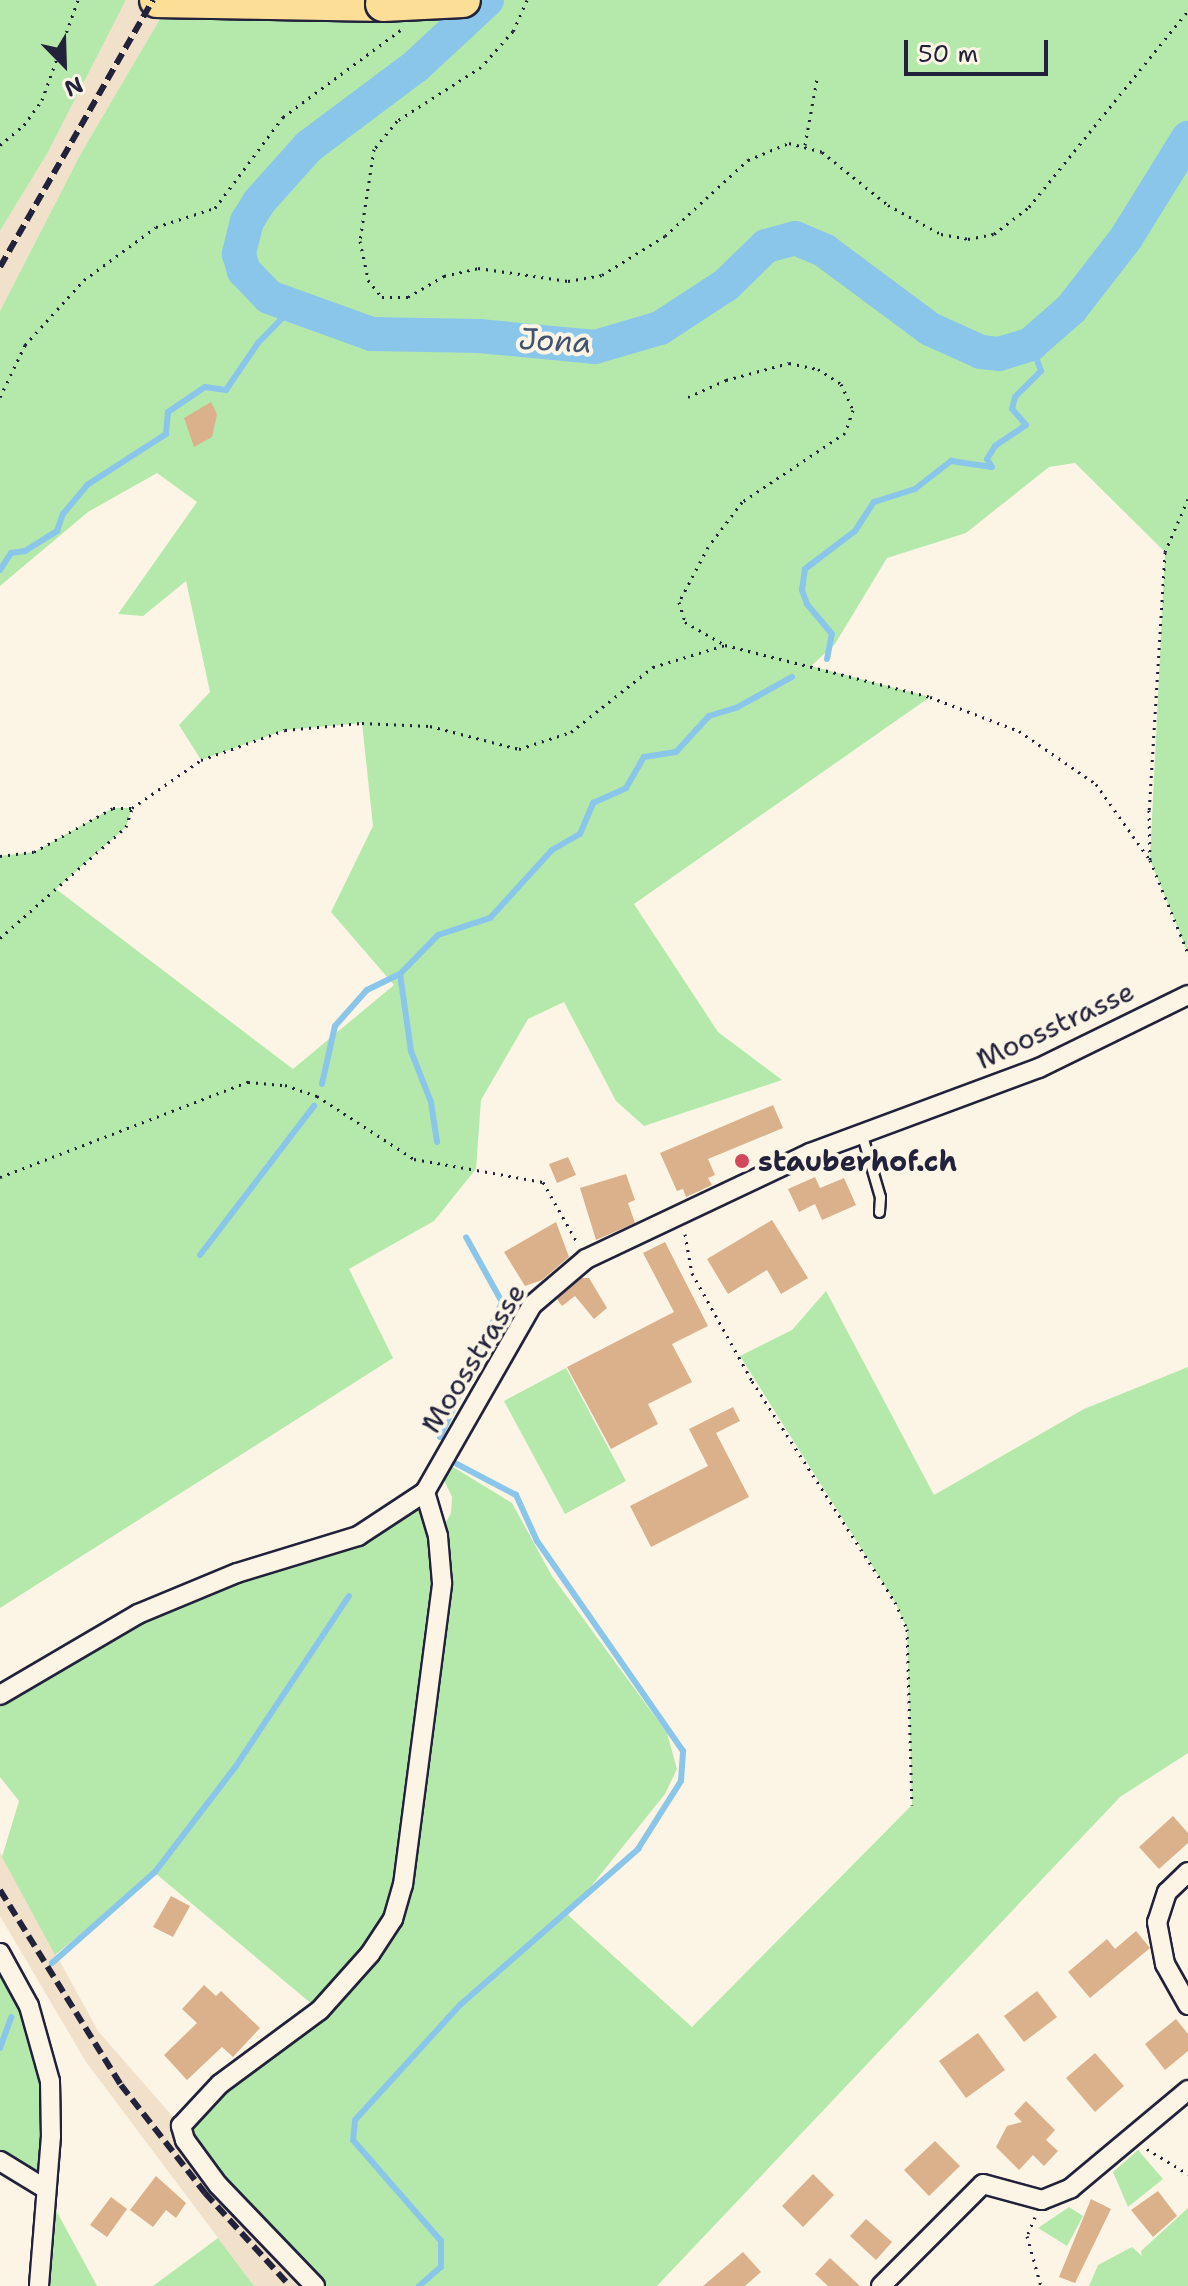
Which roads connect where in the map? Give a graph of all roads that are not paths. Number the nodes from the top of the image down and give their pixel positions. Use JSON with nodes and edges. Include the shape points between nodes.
{"nodes":[{"id":1,"x":157,"y":0,"type":"edge"},
{"id":2,"x":463,"y":0,"type":"edge"},
{"id":3,"x":1188,"y":995,"type":"edge"},
{"id":4,"x":861,"y":1132,"type":"junction"},
{"id":5,"x":879,"y":1212,"type":"dead end"},
{"id":6,"x":425,"y":1492,"type":"junction"},
{"id":7,"x":0,"y":1695,"type":"edge"},
{"id":8,"x":1188,"y":1872,"type":"edge"},
{"id":9,"x":0,"y":1953,"type":"edge"},
{"id":10,"x":1188,"y":2005,"type":"edge"},
{"id":11,"x":1188,"y":2090,"type":"edge"},
{"id":12,"x":0,"y":2161,"type":"edge"},
{"id":13,"x":44,"y":2188,"type":"junction"},
{"id":14,"x":39,"y":2286,"type":"edge"},
{"id":15,"x":315,"y":2286,"type":"edge"},
{"id":16,"x":881,"y":2286,"type":"edge"}],
"edges":[{"from":1,"to":2,"type":"highway","bridge":true,"via":[[393,16]]},
{"from":3,"to":4,"type":"street","name":"Moosstrasse","via":[[1039,1068]]},
{"from":4,"to":5,"type":"lane","via":[[880,1197]]},
{"from":4,"to":6,"type":"street","name":"Moosstrasse","via":[[679,1211],[586,1259],[532,1305]]},
{"from":6,"to":7,"type":"street","name":"Moosstrasse","via":[[358,1536],[237,1573],[138,1614]]},
{"from":6,"to":15,"type":"street","via":[[438,1536],[442,1583],[403,1885],[393,1919],[320,2010],[220,2084],[181,2126],[185,2140],[218,2185]]},
{"from":8,"to":10,"type":"street","via":[[1167,1892],[1157,1922],[1165,1964]]},
{"from":9,"to":13,"type":"street","via":[[29,2006],[50,2081],[51,2136]]},
{"from":11,"to":16,"type":"street","via":[[1071,2188],[1042,2200],[983,2184]]},
{"from":12,"to":13,"type":"street"},
{"from":13,"to":14,"type":"street"}]}
